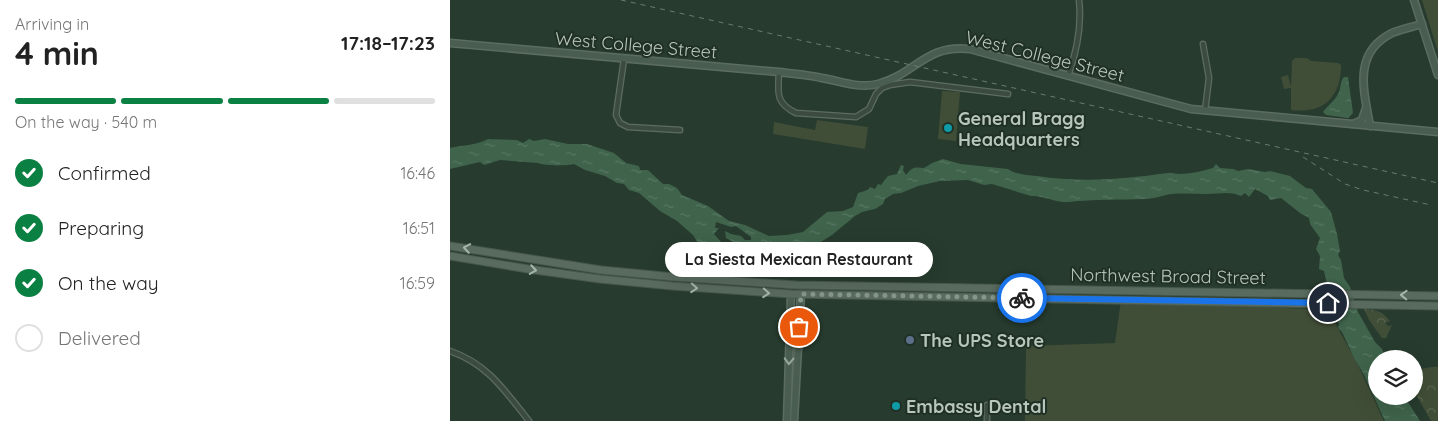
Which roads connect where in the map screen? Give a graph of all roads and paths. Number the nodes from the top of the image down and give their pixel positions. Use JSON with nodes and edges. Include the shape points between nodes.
{"nodes":[{"id":1,"x":1079,"y":0,"type":"edge"},
{"id":2,"x":1414,"y":0,"type":"edge"},
{"id":3,"x":1422,"y":24,"type":"junction"},
{"id":4,"x":450,"y":43,"type":"edge"},
{"id":5,"x":1203,"y":44,"type":"dead end"},
{"id":6,"x":624,"y":59,"type":"junction"},
{"id":7,"x":779,"y":72,"type":"junction"},
{"id":8,"x":1438,"y":75,"type":"edge"},
{"id":9,"x":1068,"y":76,"type":"junction"},
{"id":10,"x":1008,"y":94,"type":"dead end"},
{"id":11,"x":1366,"y":104,"type":"junction"},
{"id":12,"x":1206,"y":111,"type":"junction"},
{"id":13,"x":1353,"y":124,"type":"junction"},
{"id":14,"x":1370,"y":126,"type":"junction"},
{"id":15,"x":680,"y":130,"type":"dead end"},
{"id":16,"x":1438,"y":132,"type":"edge"},
{"id":17,"x":450,"y":246,"type":"edge"},
{"id":18,"x":490,"y":253,"type":"junction"},
{"id":19,"x":450,"y":256,"type":"edge"},
{"id":20,"x":518,"y":257,"type":"junction"},
{"id":21,"x":489,"y":262,"type":"junction"},
{"id":22,"x":517,"y":267,"type":"junction"},
{"id":23,"x":601,"y":270,"type":"junction"},
{"id":24,"x":674,"y":277,"type":"junction"},
{"id":25,"x":600,"y":279,"type":"junction"},
{"id":26,"x":796,"y":285,"type":"junction"},
{"id":27,"x":673,"y":286,"type":"junction"},
{"id":28,"x":903,"y":286,"type":"junction"},
{"id":29,"x":940,"y":287,"type":"junction"},
{"id":30,"x":989,"y":288,"type":"junction"},
{"id":31,"x":1121,"y":290,"type":"junction"},
{"id":32,"x":1175,"y":291,"type":"junction"},
{"id":33,"x":791,"y":294,"type":"junction"},
{"id":34,"x":801,"y":294,"type":"junction"},
{"id":35,"x":902,"y":296,"type":"junction"},
{"id":36,"x":1438,"y":296,"type":"edge"},
{"id":37,"x":939,"y":297,"type":"junction"},
{"id":38,"x":989,"y":297,"type":"junction"},
{"id":39,"x":1122,"y":300,"type":"junction"},
{"id":40,"x":1174,"y":300,"type":"junction"},
{"id":41,"x":1438,"y":306,"type":"edge"},
{"id":42,"x":450,"y":351,"type":"edge"},
{"id":43,"x":987,"y":405,"type":"dead end"},
{"id":44,"x":529,"y":421,"type":"edge"},
{"id":45,"x":787,"y":421,"type":"edge"},
{"id":46,"x":794,"y":421,"type":"edge"},
{"id":47,"x":986,"y":421,"type":"edge"}],
"edges":[{"from":1,"to":9,"type":"street","via":[[1079,38]]},
{"from":2,"to":3,"type":"street"},
{"from":3,"to":8,"type":"street"},
{"from":3,"to":11,"type":"street","via":[[1392,33],[1372,51],[1362,80]]},
{"from":4,"to":6,"type":"street","name":"West College Street"},
{"from":5,"to":12,"type":"street","via":[[1209,78]]},
{"from":6,"to":7,"type":"street","name":"West College Street"},
{"from":6,"to":15,"type":"street","via":[[616,115],[620,123],[628,127]]},
{"from":7,"to":9,"type":"street","name":"West College Street","via":[[867,86],[888,80],[938,51],[956,47]]},
{"from":7,"to":10,"type":"street","via":[[777,91],[780,100],[796,113],[856,117],[868,109],[882,88],[910,82]]},
{"from":9,"to":12,"type":"street","name":"West College Street"},
{"from":11,"to":13,"type":"street","via":[[1362,120]]},
{"from":11,"to":14,"type":"street"},
{"from":12,"to":13,"type":"street","name":"West College Street"},
{"from":13,"to":14,"type":"street","name":"West College Street"},
{"from":14,"to":16,"type":"street","name":"West College Street"},
{"from":18,"to":17,"type":"main road","name":"Northwest Broad Street","one_way":true},
{"from":18,"to":20,"type":"main road","name":"Northwest Broad Street"},
{"from":18,"to":21,"type":"main road"},
{"from":19,"to":21,"type":"main road","name":"Northwest Broad Street"},
{"from":20,"to":22,"type":"main road"},
{"from":20,"to":23,"type":"main road","name":"Northwest Broad Street"},
{"from":21,"to":22,"type":"main road","name":"Northwest Broad Street"},
{"from":22,"to":25,"type":"main road","name":"Northwest Broad Street","one_way":true},
{"from":23,"to":24,"type":"main road","name":"Northwest Broad Street"},
{"from":23,"to":25,"type":"main road"},
{"from":24,"to":26,"type":"main road","name":"Northwest Broad Street"},
{"from":24,"to":27,"type":"main road"},
{"from":25,"to":27,"type":"main road","name":"Northwest Broad Street"},
{"from":26,"to":28,"type":"main road","name":"Northwest Broad Street"},
{"from":26,"to":33,"type":"main road"},
{"from":26,"to":34,"type":"main road"},
{"from":27,"to":33,"type":"main road","name":"Northwest Broad Street","one_way":true},
{"from":28,"to":29,"type":"main road","name":"Northwest Broad Street"},
{"from":28,"to":35,"type":"main road"},
{"from":29,"to":30,"type":"main road","name":"Northwest Broad Street"},
{"from":29,"to":37,"type":"main road"},
{"from":30,"to":31,"type":"main road","name":"Northwest Broad Street"},
{"from":30,"to":38,"type":"main road"},
{"from":31,"to":32,"type":"main road","name":"Northwest Broad Street"},
{"from":31,"to":39,"type":"main road"},
{"from":36,"to":32,"type":"main road","name":"Northwest Broad Street","one_way":true},
{"from":32,"to":40,"type":"main road"},
{"from":33,"to":34,"type":"main road","name":"Northwest Broad Street"},
{"from":33,"to":45,"type":"street","one_way":true},
{"from":34,"to":35,"type":"main road","name":"Northwest Broad Street"},
{"from":34,"to":46,"type":"street"},
{"from":35,"to":37,"type":"main road","name":"Northwest Broad Street"},
{"from":37,"to":38,"type":"main road","name":"Northwest Broad Street"},
{"from":38,"to":39,"type":"main road","name":"Northwest Broad Street"},
{"from":39,"to":40,"type":"main road","name":"Northwest Broad Street"},
{"from":40,"to":41,"type":"main road","name":"Northwest Broad Street"},
{"from":42,"to":44,"type":"street","via":[[469,358],[489,372]]},
{"from":43,"to":47,"type":"street"}]}
